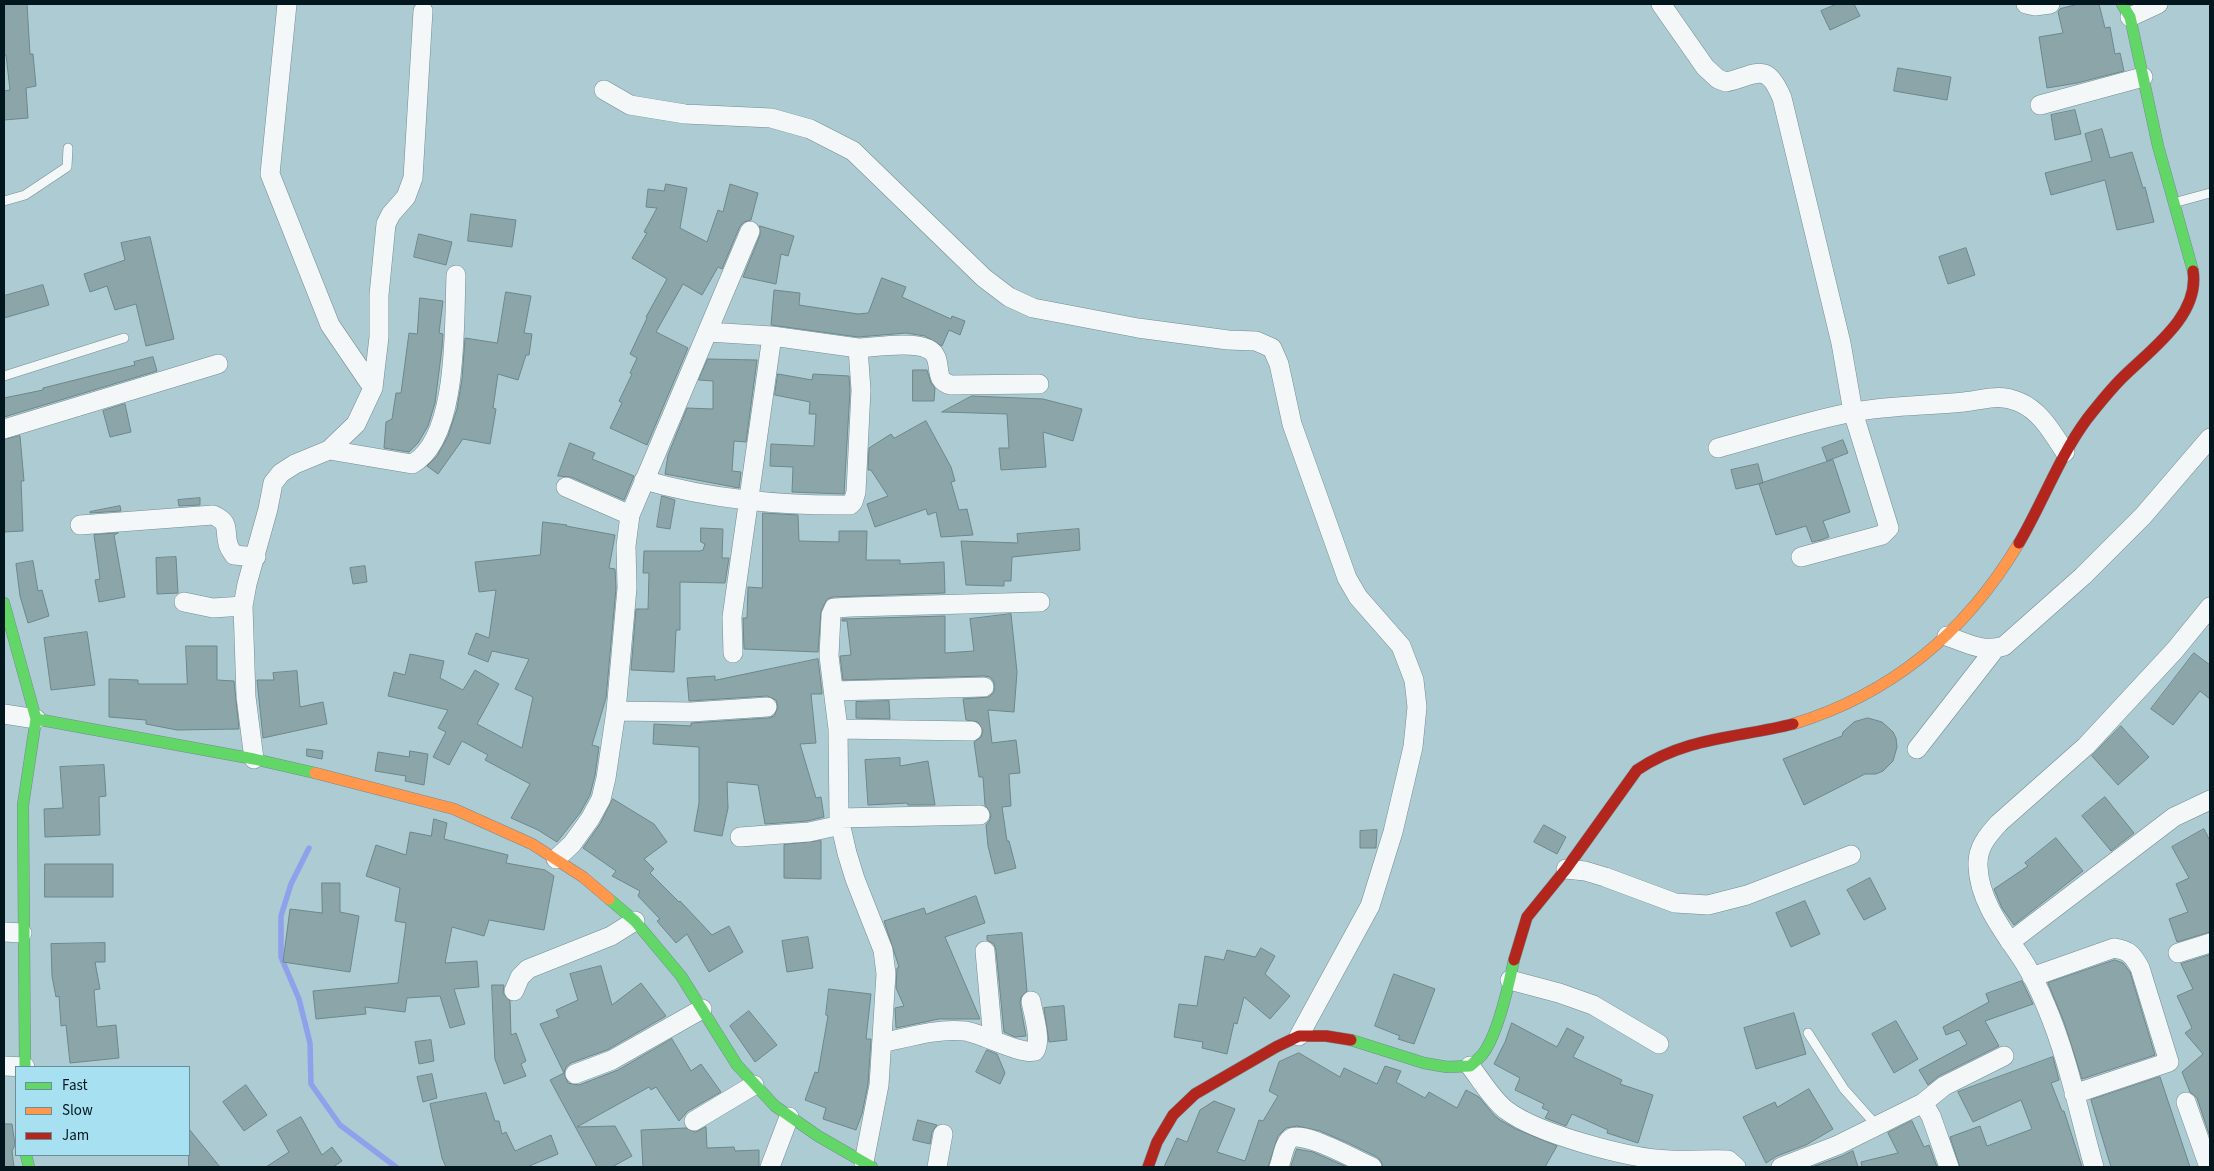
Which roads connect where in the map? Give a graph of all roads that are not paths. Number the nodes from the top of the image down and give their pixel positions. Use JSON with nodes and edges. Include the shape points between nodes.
{"nodes":[{"id":1,"x":287,"y":4,"type":"edge"},
{"id":2,"x":1661,"y":4,"type":"edge"},
{"id":3,"x":2026,"y":4,"type":"edge"},
{"id":4,"x":2050,"y":4,"type":"edge"},
{"id":5,"x":2158,"y":4,"type":"edge"},
{"id":6,"x":2126,"y":10,"type":"edge"},
{"id":7,"x":423,"y":11,"type":"dead end"},
{"id":8,"x":2143,"y":77,"type":"junction"},
{"id":9,"x":604,"y":90,"type":"dead end"},
{"id":10,"x":2040,"y":105,"type":"dead end"},
{"id":11,"x":68,"y":148,"type":"dead end"},
{"id":12,"x":2210,"y":193,"type":"edge"},
{"id":13,"x":4,"y":201,"type":"edge"},
{"id":14,"x":2174,"y":203,"type":"junction"},
{"id":15,"x":750,"y":232,"type":"dead end"},
{"id":16,"x":456,"y":275,"type":"dead end"},
{"id":17,"x":708,"y":332,"type":"junction"},
{"id":18,"x":772,"y":336,"type":"junction"},
{"id":19,"x":124,"y":338,"type":"dead end"},
{"id":20,"x":858,"y":348,"type":"junction"},
{"id":21,"x":218,"y":364,"type":"dead end"},
{"id":22,"x":4,"y":376,"type":"edge"},
{"id":23,"x":1039,"y":384,"type":"dead end"},
{"id":24,"x":373,"y":388,"type":"junction"},
{"id":25,"x":1853,"y":412,"type":"junction"},
{"id":26,"x":4,"y":429,"type":"edge"},
{"id":27,"x":2210,"y":438,"type":"edge"},
{"id":28,"x":1718,"y":448,"type":"dead end"},
{"id":29,"x":329,"y":450,"type":"junction"},
{"id":30,"x":2065,"y":452,"type":"junction"},
{"id":31,"x":644,"y":480,"type":"junction"},
{"id":32,"x":566,"y":488,"type":"dead end"},
{"id":33,"x":750,"y":499,"type":"junction"},
{"id":34,"x":630,"y":515,"type":"junction"},
{"id":35,"x":80,"y":525,"type":"dead end"},
{"id":36,"x":256,"y":556,"type":"junction"},
{"id":37,"x":1801,"y":558,"type":"dead end"},
{"id":38,"x":184,"y":602,"type":"dead end"},
{"id":39,"x":1040,"y":602,"type":"dead end"},
{"id":40,"x":4,"y":603,"type":"edge"},
{"id":41,"x":243,"y":606,"type":"junction"},
{"id":42,"x":2210,"y":607,"type":"edge"},
{"id":43,"x":1947,"y":636,"type":"junction"},
{"id":44,"x":1995,"y":649,"type":"junction"},
{"id":45,"x":734,"y":653,"type":"dead end"},
{"id":46,"x":984,"y":687,"type":"dead end"},
{"id":47,"x":834,"y":691,"type":"junction"},
{"id":48,"x":767,"y":706,"type":"dead end"},
{"id":49,"x":616,"y":711,"type":"junction"},
{"id":50,"x":4,"y":714,"type":"edge"},
{"id":51,"x":36,"y":719,"type":"junction"},
{"id":52,"x":838,"y":729,"type":"junction"},
{"id":53,"x":972,"y":731,"type":"dead end"},
{"id":54,"x":1917,"y":749,"type":"dead end"},
{"id":55,"x":254,"y":759,"type":"junction"},
{"id":56,"x":2210,"y":800,"type":"edge"},
{"id":57,"x":980,"y":814,"type":"dead end"},
{"id":58,"x":840,"y":822,"type":"junction"},
{"id":59,"x":740,"y":837,"type":"dead end"},
{"id":60,"x":1851,"y":855,"type":"dead end"},
{"id":61,"x":556,"y":859,"type":"junction"},
{"id":62,"x":1566,"y":869,"type":"junction"},
{"id":63,"x":635,"y":921,"type":"junction"},
{"id":64,"x":13,"y":933,"type":"edge"},
{"id":65,"x":2010,"y":942,"type":"junction"},
{"id":66,"x":2210,"y":943,"type":"edge"},
{"id":67,"x":984,"y":950,"type":"dead end"},
{"id":68,"x":2178,"y":953,"type":"dead end"},
{"id":69,"x":2032,"y":977,"type":"junction"},
{"id":70,"x":1510,"y":980,"type":"junction"},
{"id":71,"x":514,"y":991,"type":"dead end"},
{"id":72,"x":1031,"y":1001,"type":"dead end"},
{"id":73,"x":702,"y":1009,"type":"junction"},
{"id":74,"x":1808,"y":1033,"type":"dead end"},
{"id":75,"x":1299,"y":1036,"type":"junction"},
{"id":76,"x":993,"y":1040,"type":"junction"},
{"id":77,"x":882,"y":1043,"type":"junction"},
{"id":78,"x":1659,"y":1044,"type":"dead end"},
{"id":79,"x":2004,"y":1056,"type":"dead end"},
{"id":80,"x":25,"y":1066,"type":"edge"},
{"id":81,"x":1470,"y":1066,"type":"junction"},
{"id":82,"x":575,"y":1074,"type":"dead end"},
{"id":83,"x":754,"y":1086,"type":"junction"},
{"id":84,"x":2074,"y":1094,"type":"junction"},
{"id":85,"x":2186,"y":1102,"type":"dead end"},
{"id":86,"x":1923,"y":1103,"type":"junction"},
{"id":87,"x":789,"y":1117,"type":"junction"},
{"id":88,"x":694,"y":1121,"type":"dead end"},
{"id":89,"x":1877,"y":1126,"type":"junction"},
{"id":90,"x":943,"y":1134,"type":"dead end"},
{"id":91,"x":868,"y":1165,"type":"edge"},
{"id":92,"x":770,"y":1167,"type":"edge"},
{"id":93,"x":937,"y":1167,"type":"edge"},
{"id":94,"x":1148,"y":1167,"type":"edge"},
{"id":95,"x":1279,"y":1167,"type":"edge"},
{"id":96,"x":1372,"y":1167,"type":"edge"},
{"id":97,"x":1736,"y":1167,"type":"edge"},
{"id":98,"x":1781,"y":1167,"type":"edge"},
{"id":99,"x":1949,"y":1167,"type":"edge"},
{"id":100,"x":2094,"y":1167,"type":"edge"},
{"id":101,"x":2209,"y":1167,"type":"edge"}],
"edges":[{"from":1,"to":24,"type":"street","via":[[270,174],[330,325]]},
{"from":2,"to":25,"type":"street","via":[[1705,67],[1718,79],[1726,82],[1759,72],[1766,74],[1778,87],[1841,343]]},
{"from":3,"to":4,"type":"street"},
{"from":5,"to":6,"type":"street"},
{"from":6,"to":8,"type":"street"},
{"from":7,"to":24,"type":"street","via":[[413,178],[406,197],[386,224]]},
{"from":8,"to":10,"type":"street"},
{"from":8,"to":14,"type":"street"},
{"from":9,"to":75,"type":"street","via":[[630,105],[685,114],[771,118],[810,129],[853,151],[984,278],[1009,297],[1033,308],[1138,328],[1256,341],[1272,348],[1279,364],[1292,424],[1347,578],[1358,597],[1401,646],[1414,680],[1416,707],[1413,748],[1383,870],[1370,906]]},
{"from":11,"to":13,"type":"lane","via":[[67,167],[25,195]]},
{"from":12,"to":14,"type":"lane"},
{"from":14,"to":30,"type":"street","via":[[2194,273],[2194,291],[2186,309],[2083,424]]},
{"from":15,"to":17,"type":"street"},
{"from":16,"to":29,"type":"street","via":[[450,391],[429,450],[421,460],[412,464]]},
{"from":17,"to":18,"type":"street"},
{"from":17,"to":31,"type":"street"},
{"from":18,"to":20,"type":"street"},
{"from":18,"to":33,"type":"street"},
{"from":19,"to":22,"type":"lane"},
{"from":20,"to":23,"type":"street","via":[[913,346],[929,349],[936,357],[939,378],[951,385]]},
{"from":20,"to":33,"type":"street","via":[[861,390],[853,502],[850,505]]},
{"from":21,"to":26,"type":"street"},
{"from":24,"to":29,"type":"street","via":[[356,424]]},
{"from":25,"to":28,"type":"street"},
{"from":25,"to":30,"type":"street","via":[[1997,396],[2020,402],[2033,410]]},
{"from":25,"to":37,"type":"street","via":[[1889,528],[1882,535]]},
{"from":27,"to":44,"type":"street","via":[[2143,516],[2083,576],[2004,646]]},
{"from":29,"to":36,"type":"street","via":[[288,468],[273,482]]},
{"from":30,"to":43,"type":"street","via":[[2022,539],[1987,590]]},
{"from":31,"to":33,"type":"street","via":[[679,490]]},
{"from":31,"to":34,"type":"street"},
{"from":32,"to":34,"type":"street"},
{"from":33,"to":45,"type":"street","via":[[731,628]]},
{"from":34,"to":49,"type":"street"},
{"from":35,"to":36,"type":"street","via":[[213,515],[222,519],[228,530],[228,545],[234,555]]},
{"from":36,"to":41,"type":"street"},
{"from":38,"to":41,"type":"street","via":[[213,608]]},
{"from":39,"to":47,"type":"street","via":[[834,608],[829,656]]},
{"from":40,"to":51,"type":"street"},
{"from":41,"to":55,"type":"street","via":[[246,696]]},
{"from":42,"to":65,"type":"street","via":[[2170,656],[2086,746],[1987,836],[1979,852],[1982,888]]},
{"from":43,"to":44,"type":"street","via":[[1972,646]]},
{"from":43,"to":62,"type":"street","via":[[1884,686],[1843,705],[1780,727],[1692,742],[1650,759],[1631,776]]},
{"from":44,"to":54,"type":"street"},
{"from":46,"to":47,"type":"street"},
{"from":47,"to":52,"type":"street"},
{"from":48,"to":49,"type":"street","via":[[691,712]]},
{"from":49,"to":61,"type":"street","via":[[601,799],[582,833]]},
{"from":50,"to":51,"type":"street"},
{"from":51,"to":55,"type":"street"},
{"from":51,"to":64,"type":"street","via":[[23,805]]},
{"from":52,"to":53,"type":"street"},
{"from":52,"to":58,"type":"street"},
{"from":55,"to":61,"type":"street","via":[[454,809],[532,844]]},
{"from":56,"to":65,"type":"street","via":[[2174,817]]},
{"from":57,"to":58,"type":"street"},
{"from":58,"to":59,"type":"street","via":[[809,832]]},
{"from":58,"to":77,"type":"street","via":[[854,879],[883,950],[886,974]]},
{"from":60,"to":62,"type":"street","via":[[1747,895],[1708,905],[1675,903],[1605,877]]},
{"from":61,"to":63,"type":"street","via":[[583,877]]},
{"from":62,"to":70,"type":"street","via":[[1527,917]]},
{"from":63,"to":71,"type":"street","via":[[611,936],[528,969]]},
{"from":63,"to":73,"type":"street","via":[[681,976]]},
{"from":64,"to":80,"type":"street"},
{"from":65,"to":69,"type":"street"},
{"from":66,"to":68,"type":"street"},
{"from":67,"to":76,"type":"street"},
{"from":69,"to":84,"type":"street","via":[[2046,1006]]},
{"from":69,"to":84,"type":"street","via":[[2114,948],[2133,954],[2140,968],[2169,1062]]},
{"from":70,"to":78,"type":"street","via":[[1593,1005]]},
{"from":70,"to":81,"type":"street","via":[[1492,1035],[1482,1055]]},
{"from":72,"to":76,"type":"street","via":[[1037,1040],[1034,1052]]},
{"from":73,"to":82,"type":"street","via":[[620,1056]]},
{"from":73,"to":83,"type":"street"},
{"from":74,"to":89,"type":"lane","via":[[1844,1089]]},
{"from":75,"to":81,"type":"street","via":[[1354,1040],[1424,1063]]},
{"from":75,"to":94,"type":"street","via":[[1195,1094],[1173,1115],[1157,1142]]},
{"from":76,"to":77,"type":"street","via":[[965,1032],[945,1031]]},
{"from":77,"to":91,"type":"street"},
{"from":79,"to":86,"type":"street","via":[[1944,1086]]},
{"from":81,"to":97,"type":"street","via":[[1505,1109],[1552,1132],[1639,1157],[1728,1160]]},
{"from":83,"to":87,"type":"street"},
{"from":83,"to":88,"type":"street"},
{"from":84,"to":100,"type":"street"},
{"from":85,"to":101,"type":"street"},
{"from":86,"to":89,"type":"street"},
{"from":86,"to":99,"type":"street","via":[[1931,1116]]},
{"from":87,"to":91,"type":"street"},
{"from":87,"to":92,"type":"street"},
{"from":89,"to":98,"type":"street"},
{"from":90,"to":93,"type":"street"},
{"from":95,"to":96,"type":"street","via":[[1288,1142],[1298,1136]]}]}
